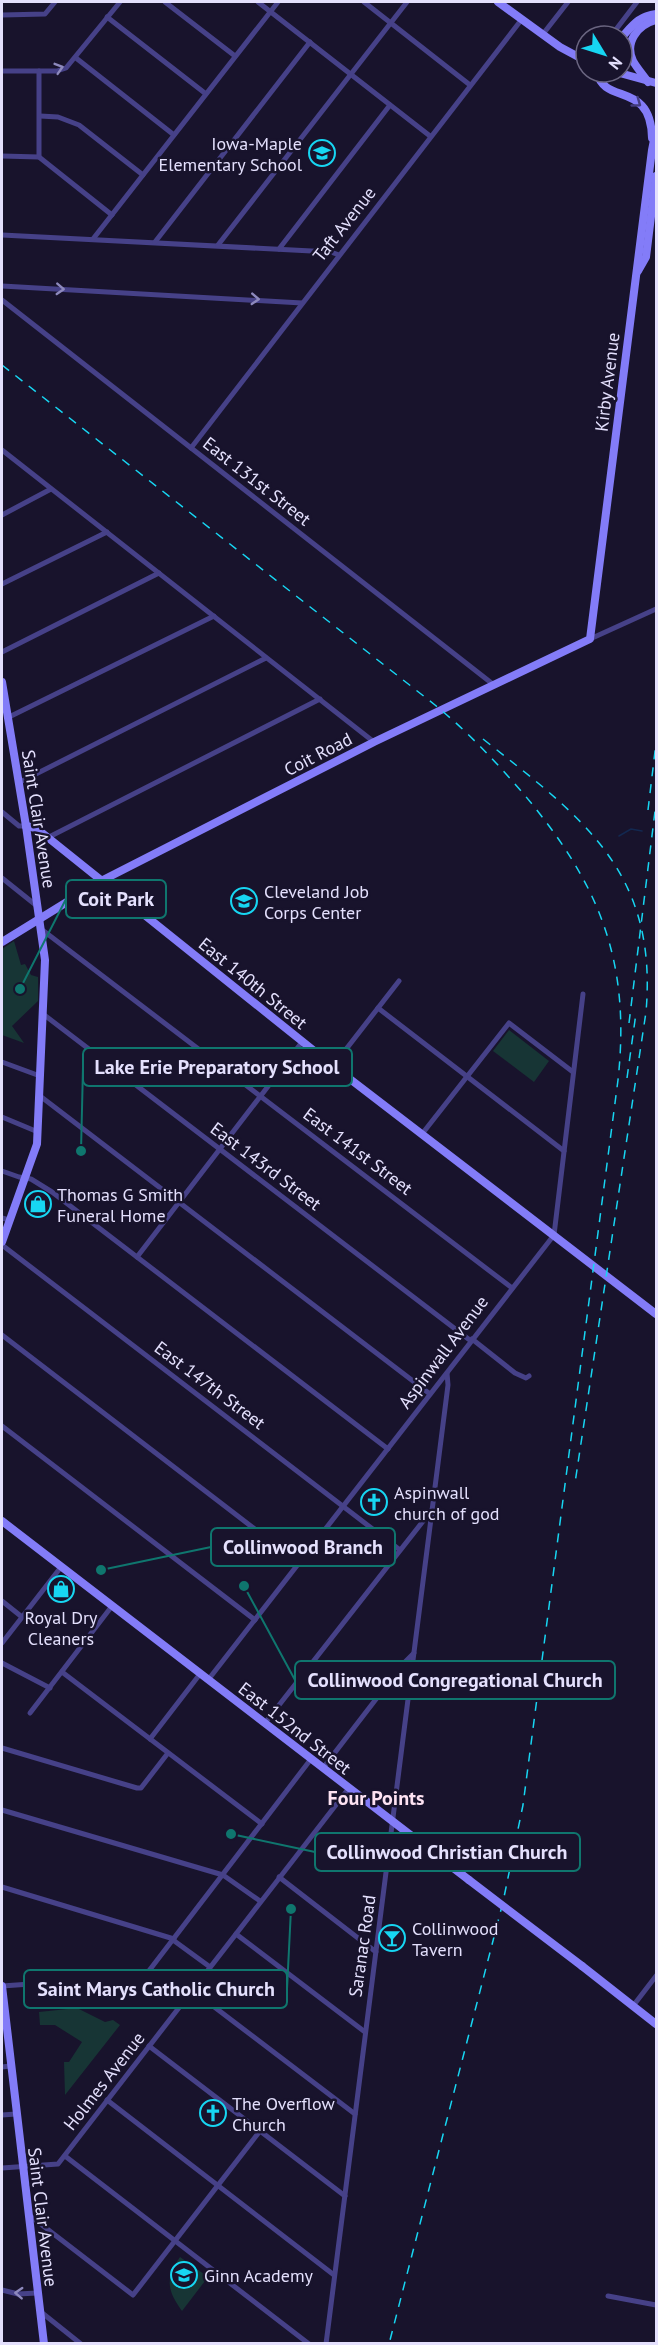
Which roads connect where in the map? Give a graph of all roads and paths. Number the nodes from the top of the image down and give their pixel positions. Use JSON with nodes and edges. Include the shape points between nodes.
{"nodes":[{"id":1,"x":55,"y":2,"type":"edge"},
{"id":2,"x":120,"y":2,"type":"edge"},
{"id":3,"x":165,"y":2,"type":"edge"},
{"id":4,"x":258,"y":2,"type":"edge"},
{"id":5,"x":278,"y":2,"type":"edge"},
{"id":6,"x":364,"y":2,"type":"edge"},
{"id":7,"x":407,"y":2,"type":"edge"},
{"id":8,"x":568,"y":2,"type":"edge"},
{"id":9,"x":637,"y":2,"type":"edge"},
{"id":10,"x":502,"y":3,"type":"edge"},
{"id":11,"x":270,"y":11,"type":"junction"},
{"id":12,"x":657,"y":14,"type":"edge"},
{"id":13,"x":2,"y":15,"type":"edge"},
{"id":14,"x":107,"y":17,"type":"junction"},
{"id":15,"x":522,"y":19,"type":"junction"},
{"id":16,"x":657,"y":20,"type":"edge"},
{"id":17,"x":391,"y":23,"type":"junction"},
{"id":18,"x":620,"y":24,"type":"edge"},
{"id":19,"x":633,"y":24,"type":"edge"},
{"id":20,"x":543,"y":34,"type":"junction"},
{"id":21,"x":310,"y":42,"type":"junction"},
{"id":22,"x":574,"y":53,"type":"edge"},
{"id":23,"x":235,"y":56,"type":"junction"},
{"id":24,"x":76,"y":58,"type":"junction"},
{"id":25,"x":2,"y":71,"type":"edge"},
{"id":26,"x":39,"y":71,"type":"junction"},
{"id":27,"x":351,"y":74,"type":"junction"},
{"id":28,"x":634,"y":78,"type":"edge"},
{"id":29,"x":648,"y":82,"type":"junction"},
{"id":30,"x":657,"y":83,"type":"edge"},
{"id":31,"x":604,"y":84,"type":"edge"},
{"id":32,"x":470,"y":85,"type":"junction"},
{"id":33,"x":206,"y":94,"type":"junction"},
{"id":34,"x":390,"y":105,"type":"junction"},
{"id":35,"x":40,"y":116,"type":"junction"},
{"id":36,"x":657,"y":130,"type":"edge"},
{"id":37,"x":174,"y":135,"type":"junction"},
{"id":38,"x":430,"y":136,"type":"junction"},
{"id":39,"x":652,"y":150,"type":"junction"},
{"id":40,"x":2,"y":156,"type":"edge"},
{"id":41,"x":39,"y":158,"type":"junction"},
{"id":42,"x":143,"y":175,"type":"junction"},
{"id":43,"x":657,"y":176,"type":"edge"},
{"id":44,"x":112,"y":215,"type":"junction"},
{"id":45,"x":2,"y":235,"type":"edge"},
{"id":46,"x":93,"y":239,"type":"junction"},
{"id":47,"x":155,"y":242,"type":"junction"},
{"id":48,"x":218,"y":245,"type":"junction"},
{"id":49,"x":279,"y":249,"type":"junction"},
{"id":50,"x":339,"y":255,"type":"junction"},
{"id":51,"x":636,"y":275,"type":"junction"},
{"id":52,"x":2,"y":286,"type":"edge"},
{"id":53,"x":2,"y":300,"type":"edge"},
{"id":54,"x":302,"y":303,"type":"junction"},
{"id":55,"x":191,"y":448,"type":"junction"},
{"id":56,"x":2,"y":450,"type":"edge"},
{"id":57,"x":51,"y":489,"type":"junction"},
{"id":58,"x":2,"y":515,"type":"edge"},
{"id":59,"x":107,"y":532,"type":"junction"},
{"id":60,"x":159,"y":573,"type":"junction"},
{"id":61,"x":2,"y":584,"type":"edge"},
{"id":62,"x":657,"y":609,"type":"edge"},
{"id":63,"x":214,"y":616,"type":"junction"},
{"id":64,"x":590,"y":639,"type":"junction"},
{"id":65,"x":2,"y":652,"type":"edge"},
{"id":66,"x":266,"y":658,"type":"junction"},
{"id":67,"x":2,"y":682,"type":"edge"},
{"id":68,"x":494,"y":686,"type":"junction"},
{"id":69,"x":2,"y":697,"type":"edge"},
{"id":70,"x":320,"y":699,"type":"junction"},
{"id":71,"x":7,"y":718,"type":"junction"},
{"id":72,"x":374,"y":742,"type":"junction"},
{"id":73,"x":18,"y":783,"type":"junction"},
{"id":74,"x":2,"y":812,"type":"edge"},
{"id":75,"x":26,"y":826,"type":"junction"},
{"id":76,"x":49,"y":837,"type":"junction"},
{"id":77,"x":2,"y":878,"type":"edge"},
{"id":78,"x":101,"y":881,"type":"junction"},
{"id":79,"x":37,"y":906,"type":"junction"},
{"id":80,"x":39,"y":919,"type":"junction"},
{"id":81,"x":41,"y":929,"type":"junction"},
{"id":82,"x":2,"y":942,"type":"edge"},
{"id":83,"x":399,"y":981,"type":"dead end"},
{"id":84,"x":583,"y":994,"type":"dead end"},
{"id":85,"x":378,"y":1008,"type":"junction"},
{"id":86,"x":43,"y":1014,"type":"junction"},
{"id":87,"x":302,"y":1041,"type":"junction"},
{"id":88,"x":2,"y":1062,"type":"edge"},
{"id":89,"x":333,"y":1066,"type":"junction"},
{"id":90,"x":573,"y":1072,"type":"junction"},
{"id":91,"x":40,"y":1076,"type":"junction"},
{"id":92,"x":466,"y":1077,"type":"junction"},
{"id":93,"x":260,"y":1095,"type":"junction"},
{"id":94,"x":39,"y":1096,"type":"junction"},
{"id":95,"x":2,"y":1117,"type":"edge"},
{"id":96,"x":38,"y":1131,"type":"junction"},
{"id":97,"x":422,"y":1134,"type":"junction"},
{"id":98,"x":219,"y":1149,"type":"junction"},
{"id":99,"x":564,"y":1151,"type":"junction"},
{"id":100,"x":2,"y":1171,"type":"edge"},
{"id":101,"x":25,"y":1176,"type":"junction"},
{"id":102,"x":178,"y":1202,"type":"junction"},
{"id":103,"x":5,"y":1219,"type":"edge"},
{"id":104,"x":554,"y":1234,"type":"junction"},
{"id":105,"x":2,"y":1243,"type":"edge"},
{"id":106,"x":137,"y":1257,"type":"junction"},
{"id":107,"x":512,"y":1288,"type":"junction"},
{"id":108,"x":657,"y":1314,"type":"edge"},
{"id":109,"x":2,"y":1335,"type":"edge"},
{"id":110,"x":472,"y":1340,"type":"junction"},
{"id":111,"x":447,"y":1373,"type":"junction"},
{"id":112,"x":529,"y":1376,"type":"dead end"},
{"id":113,"x":430,"y":1394,"type":"junction"},
{"id":114,"x":2,"y":1426,"type":"edge"},
{"id":115,"x":388,"y":1449,"type":"junction"},
{"id":116,"x":343,"y":1506,"type":"junction"},
{"id":117,"x":432,"y":1510,"type":"junction"},
{"id":118,"x":2,"y":1521,"type":"edge"},
{"id":119,"x":400,"y":1550,"type":"junction"},
{"id":120,"x":299,"y":1563,"type":"junction"},
{"id":121,"x":61,"y":1567,"type":"junction"},
{"id":122,"x":2,"y":1601,"type":"edge"},
{"id":123,"x":112,"y":1606,"type":"junction"},
{"id":124,"x":22,"y":1617,"type":"junction"},
{"id":125,"x":255,"y":1620,"type":"junction"},
{"id":126,"x":2,"y":1643,"type":"edge"},
{"id":127,"x":414,"y":1653,"type":"junction"},
{"id":128,"x":2,"y":1663,"type":"edge"},
{"id":129,"x":62,"y":1672,"type":"junction"},
{"id":130,"x":200,"y":1674,"type":"junction"},
{"id":131,"x":208,"y":1680,"type":"junction"},
{"id":132,"x":50,"y":1688,"type":"junction"},
{"id":133,"x":30,"y":1713,"type":"dead end"},
{"id":134,"x":265,"y":1723,"type":"junction"},
{"id":135,"x":150,"y":1739,"type":"junction"},
{"id":136,"x":2,"y":1748,"type":"edge"},
{"id":137,"x":168,"y":1753,"type":"junction"},
{"id":138,"x":311,"y":1759,"type":"junction"},
{"id":139,"x":322,"y":1768,"type":"junction"},
{"id":140,"x":349,"y":1788,"type":"junction"},
{"id":141,"x":2,"y":1810,"type":"edge"},
{"id":142,"x":392,"y":1821,"type":"junction"},
{"id":143,"x":262,"y":1824,"type":"junction"},
{"id":144,"x":223,"y":1875,"type":"junction"},
{"id":145,"x":279,"y":1877,"type":"junction"},
{"id":146,"x":2,"y":1887,"type":"edge"},
{"id":147,"x":260,"y":1901,"type":"junction"},
{"id":148,"x":236,"y":1934,"type":"junction"},
{"id":149,"x":173,"y":1939,"type":"junction"},
{"id":150,"x":376,"y":1952,"type":"junction"},
{"id":151,"x":210,"y":1967,"type":"junction"},
{"id":152,"x":657,"y":1976,"type":"edge"},
{"id":153,"x":2,"y":1986,"type":"edge"},
{"id":154,"x":192,"y":1990,"type":"junction"},
{"id":155,"x":2,"y":1996,"type":"edge"},
{"id":156,"x":633,"y":2006,"type":"junction"},
{"id":157,"x":657,"y":2025,"type":"edge"},
{"id":158,"x":365,"y":2032,"type":"junction"},
{"id":159,"x":149,"y":2046,"type":"junction"},
{"id":160,"x":6,"y":2066,"type":"edge"},
{"id":161,"x":107,"y":2100,"type":"junction"},
{"id":162,"x":16,"y":2114,"type":"junction"},
{"id":163,"x":355,"y":2114,"type":"junction"},
{"id":164,"x":2,"y":2115,"type":"edge"},
{"id":165,"x":260,"y":2131,"type":"junction"},
{"id":166,"x":65,"y":2156,"type":"junction"},
{"id":167,"x":22,"y":2165,"type":"junction"},
{"id":168,"x":2,"y":2168,"type":"edge"},
{"id":169,"x":218,"y":2186,"type":"junction"},
{"id":170,"x":345,"y":2196,"type":"junction"},
{"id":171,"x":28,"y":2214,"type":"junction"},
{"id":172,"x":176,"y":2240,"type":"junction"},
{"id":173,"x":334,"y":2275,"type":"junction"},
{"id":174,"x":2,"y":2290,"type":"edge"},
{"id":175,"x":37,"y":2293,"type":"junction"},
{"id":176,"x":608,"y":2296,"type":"dead end"},
{"id":177,"x":657,"y":2305,"type":"edge"},
{"id":178,"x":41,"y":2312,"type":"junction"},
{"id":179,"x":44,"y":2343,"type":"edge"},
{"id":180,"x":81,"y":2343,"type":"edge"},
{"id":181,"x":309,"y":2343,"type":"edge"},
{"id":182,"x":326,"y":2343,"type":"edge"}],
"edges":[{"from":1,"to":13,"type":"street","via":[[45,14]]},
{"from":2,"to":14,"type":"street"},
{"from":3,"to":23,"type":"street"},
{"from":4,"to":11,"type":"street"},
{"from":5,"to":11,"type":"street"},
{"from":6,"to":17,"type":"street"},
{"from":7,"to":17,"type":"street"},
{"from":8,"to":20,"type":"street"},
{"from":9,"to":18,"type":"street"},
{"from":10,"to":15,"type":"street"},
{"from":11,"to":21,"type":"street"},
{"from":11,"to":23,"type":"street"},
{"from":12,"to":19,"type":"street"},
{"from":14,"to":24,"type":"street"},
{"from":14,"to":33,"type":"street"},
{"from":15,"to":20,"type":"street"},
{"from":15,"to":32,"type":"street","name":"Taft Avenue"},
{"from":16,"to":29,"type":"street","via":[[634,34],[630,49]]},
{"from":17,"to":27,"type":"street"},
{"from":17,"to":32,"type":"street"},
{"from":20,"to":22,"type":"street"},
{"from":21,"to":27,"type":"street"},
{"from":21,"to":47,"type":"street"},
{"from":23,"to":33,"type":"street"},
{"from":26,"to":24,"type":"street","one_way":true,"via":[[66,68]]},
{"from":24,"to":37,"type":"street"},
{"from":25,"to":26,"type":"street"},
{"from":26,"to":35,"type":"street"},
{"from":27,"to":34,"type":"street"},
{"from":27,"to":48,"type":"street"},
{"from":28,"to":29,"type":"street"},
{"from":29,"to":30,"type":"street"},
{"from":31,"to":39,"type":"street","one_way":true,"via":[[635,99],[647,110],[652,123]]},
{"from":32,"to":38,"type":"street","name":"Taft Avenue"},
{"from":33,"to":37,"type":"street"},
{"from":34,"to":38,"type":"street"},
{"from":34,"to":49,"type":"street"},
{"from":35,"to":41,"type":"street"},
{"from":35,"to":42,"type":"street","via":[[58,117],[79,125]]},
{"from":36,"to":39,"type":"street","name":"Kirby Avenue"},
{"from":37,"to":42,"type":"street"},
{"from":38,"to":50,"type":"street","name":"Taft Avenue"},
{"from":39,"to":51,"type":"street","name":"Kirby Avenue"},
{"from":40,"to":41,"type":"street"},
{"from":41,"to":44,"type":"street"},
{"from":42,"to":44,"type":"street"},
{"from":43,"to":51,"type":"street","via":[[646,257]]},
{"from":44,"to":46,"type":"street"},
{"from":45,"to":46,"type":"street"},
{"from":46,"to":47,"type":"street"},
{"from":47,"to":48,"type":"street"},
{"from":48,"to":49,"type":"street"},
{"from":49,"to":50,"type":"street"},
{"from":50,"to":54,"type":"street","name":"Taft Avenue"},
{"from":51,"to":64,"type":"street","name":"Kirby Avenue"},
{"from":52,"to":54,"type":"street","one_way":true},
{"from":53,"to":55,"type":"street","name":"East 131st Street"},
{"from":54,"to":55,"type":"street","name":"Taft Avenue"},
{"from":55,"to":68,"type":"street","name":"East 131st Street"},
{"from":56,"to":57,"type":"street"},
{"from":57,"to":58,"type":"street"},
{"from":57,"to":59,"type":"street"},
{"from":59,"to":60,"type":"street"},
{"from":59,"to":61,"type":"street"},
{"from":60,"to":63,"type":"street"},
{"from":60,"to":65,"type":"street"},
{"from":62,"to":64,"type":"street","name":"Coit Road"},
{"from":63,"to":66,"type":"street"},
{"from":63,"to":71,"type":"street"},
{"from":64,"to":68,"type":"street","name":"Coit Road"},
{"from":66,"to":70,"type":"street"},
{"from":66,"to":73,"type":"street"},
{"from":67,"to":69,"type":"street","name":"Saint Clair Avenue"},
{"from":68,"to":72,"type":"street","name":"Coit Road"},
{"from":69,"to":71,"type":"street","name":"Saint Clair Avenue"},
{"from":70,"to":72,"type":"street"},
{"from":70,"to":76,"type":"street"},
{"from":71,"to":73,"type":"street","name":"Saint Clair Avenue"},
{"from":72,"to":78,"type":"street","name":"Coit Road"},
{"from":73,"to":75,"type":"street","name":"Saint Clair Avenue"},
{"from":74,"to":75,"type":"street","name":"East 140th Street","via":[[19,826]]},
{"from":75,"to":76,"type":"street","name":"East 140th Street"},
{"from":75,"to":79,"type":"street","name":"Saint Clair Avenue"},
{"from":76,"to":78,"type":"street","name":"East 140th Street"},
{"from":77,"to":79,"type":"street"},
{"from":78,"to":80,"type":"street","name":"Coit Road"},
{"from":78,"to":87,"type":"street","name":"East 140th Street"},
{"from":79,"to":80,"type":"street","name":"Saint Clair Avenue"},
{"from":80,"to":81,"type":"street","name":"Saint Clair Avenue"},
{"from":80,"to":82,"type":"street","name":"Coit Road"},
{"from":81,"to":86,"type":"street","name":"Saint Clair Avenue","via":[[45,960]]},
{"from":81,"to":93,"type":"street","name":"East 141st Street"},
{"from":83,"to":85,"type":"street"},
{"from":84,"to":90,"type":"street"},
{"from":85,"to":89,"type":"street"},
{"from":85,"to":92,"type":"street"},
{"from":86,"to":91,"type":"street","name":"Saint Clair Avenue"},
{"from":86,"to":98,"type":"street","name":"East 143rd Street"},
{"from":87,"to":89,"type":"street","name":"East 140th Street"},
{"from":87,"to":93,"type":"street"},
{"from":88,"to":91,"type":"street"},
{"from":89,"to":97,"type":"street","name":"East 140th Street"},
{"from":90,"to":92,"type":"street","via":[[508,1023]]},
{"from":90,"to":99,"type":"street"},
{"from":91,"to":94,"type":"street","name":"Saint Clair Avenue"},
{"from":92,"to":97,"type":"street"},
{"from":92,"to":99,"type":"street"},
{"from":93,"to":98,"type":"street"},
{"from":93,"to":107,"type":"street","name":"East 141st Street"},
{"from":94,"to":96,"type":"street","name":"Saint Clair Avenue"},
{"from":94,"to":102,"type":"street"},
{"from":95,"to":96,"type":"street"},
{"from":96,"to":101,"type":"street","name":"Saint Clair Avenue"},
{"from":97,"to":104,"type":"street","name":"East 140th Street"},
{"from":98,"to":102,"type":"street"},
{"from":98,"to":110,"type":"street","name":"East 143rd Street"},
{"from":99,"to":104,"type":"street"},
{"from":100,"to":101,"type":"street"},
{"from":101,"to":103,"type":"street","name":"Saint Clair Avenue"},
{"from":101,"to":106,"type":"street"},
{"from":102,"to":106,"type":"street"},
{"from":102,"to":113,"type":"street"},
{"from":103,"to":105,"type":"street","name":"Saint Clair Avenue"},
{"from":104,"to":107,"type":"street","name":"Aspinwall Avenue"},
{"from":104,"to":108,"type":"street","name":"East 140th Street"},
{"from":105,"to":116,"type":"street","name":"East 147th Street"},
{"from":106,"to":115,"type":"street"},
{"from":107,"to":110,"type":"street","name":"Aspinwall Avenue"},
{"from":109,"to":120,"type":"street"},
{"from":110,"to":111,"type":"street","name":"Aspinwall Avenue"},
{"from":110,"to":112,"type":"street","name":"East 143rd Street","via":[[515,1373]]},
{"from":111,"to":113,"type":"street","name":"Aspinwall Avenue"},
{"from":111,"to":117,"type":"street","name":"Saranac Road"},
{"from":113,"to":115,"type":"street","name":"Aspinwall Avenue"},
{"from":114,"to":125,"type":"street"},
{"from":115,"to":116,"type":"street","name":"Aspinwall Avenue"},
{"from":116,"to":119,"type":"street","name":"East 147th Street"},
{"from":116,"to":120,"type":"street","name":"Aspinwall Avenue"},
{"from":117,"to":119,"type":"street"},
{"from":117,"to":127,"type":"street","name":"Saranac Road"},
{"from":118,"to":121,"type":"street","name":"East 152nd Street"},
{"from":119,"to":134,"type":"street"},
{"from":120,"to":125,"type":"street","name":"Aspinwall Avenue"},
{"from":121,"to":123,"type":"street","name":"East 152nd Street"},
{"from":121,"to":124,"type":"street"},
{"from":122,"to":124,"type":"street"},
{"from":123,"to":129,"type":"street"},
{"from":123,"to":130,"type":"street","name":"East 152nd Street"},
{"from":124,"to":126,"type":"street"},
{"from":125,"to":131,"type":"street","name":"Aspinwall Avenue"},
{"from":127,"to":139,"type":"street"},
{"from":127,"to":142,"type":"street","name":"Saranac Road"},
{"from":128,"to":132,"type":"street"},
{"from":129,"to":132,"type":"street"},
{"from":129,"to":135,"type":"street"},
{"from":130,"to":131,"type":"street","name":"East 152nd Street"},
{"from":130,"to":135,"type":"street"},
{"from":131,"to":134,"type":"street","name":"East 152nd Street"},
{"from":132,"to":133,"type":"street"},
{"from":134,"to":138,"type":"street","name":"East 152nd Street"},
{"from":135,"to":137,"type":"street"},
{"from":136,"to":137,"type":"street","via":[[141,1788]]},
{"from":137,"to":143,"type":"street"},
{"from":138,"to":139,"type":"street","name":"East 152nd Street"},
{"from":138,"to":143,"type":"street"},
{"from":139,"to":140,"type":"street","name":"East 152nd Street"},
{"from":140,"to":142,"type":"street","name":"East 152nd Street"},
{"from":140,"to":145,"type":"street","name":"Holmes Avenue"},
{"from":141,"to":144,"type":"street"},
{"from":142,"to":150,"type":"street","name":"Saranac Road"},
{"from":142,"to":156,"type":"street","name":"East 152nd Street","bridge":true},
{"from":143,"to":144,"type":"street"},
{"from":144,"to":147,"type":"street"},
{"from":144,"to":149,"type":"street"},
{"from":145,"to":147,"type":"street","name":"Holmes Avenue"},
{"from":145,"to":150,"type":"street"},
{"from":146,"to":149,"type":"street"},
{"from":147,"to":148,"type":"street","name":"Holmes Avenue"},
{"from":148,"to":151,"type":"street","name":"Holmes Avenue"},
{"from":148,"to":158,"type":"street"},
{"from":149,"to":151,"type":"street"},
{"from":149,"to":153,"type":"street","via":[[145,1976]]},
{"from":150,"to":158,"type":"street","name":"Saranac Road"},
{"from":151,"to":154,"type":"street","name":"Holmes Avenue"},
{"from":152,"to":156,"type":"street"},
{"from":153,"to":155,"type":"street","name":"Saint Clair Avenue"},
{"from":154,"to":159,"type":"street","name":"Holmes Avenue"},
{"from":154,"to":163,"type":"street"},
{"from":155,"to":160,"type":"street","name":"Saint Clair Avenue"},
{"from":156,"to":157,"type":"street","name":"East 152nd Street"},
{"from":158,"to":163,"type":"street","name":"Saranac Road"},
{"from":159,"to":161,"type":"street","name":"Holmes Avenue"},
{"from":159,"to":165,"type":"street"},
{"from":160,"to":162,"type":"street","name":"Saint Clair Avenue"},
{"from":161,"to":166,"type":"street","name":"Holmes Avenue"},
{"from":161,"to":169,"type":"street"},
{"from":162,"to":164,"type":"street"},
{"from":162,"to":167,"type":"street","name":"Saint Clair Avenue"},
{"from":163,"to":170,"type":"street","name":"Saranac Road"},
{"from":165,"to":169,"type":"street"},
{"from":165,"to":170,"type":"street"},
{"from":166,"to":167,"type":"street","name":"Holmes Avenue","via":[[58,2164]]},
{"from":166,"to":172,"type":"street"},
{"from":167,"to":168,"type":"street","name":"Holmes Avenue"},
{"from":167,"to":171,"type":"street","name":"Saint Clair Avenue"},
{"from":169,"to":172,"type":"street"},
{"from":169,"to":173,"type":"street"},
{"from":170,"to":173,"type":"street","name":"Saranac Road"},
{"from":171,"to":172,"type":"street","via":[[133,2295]]},
{"from":171,"to":175,"type":"street","name":"Saint Clair Avenue"},
{"from":172,"to":181,"type":"street"},
{"from":173,"to":182,"type":"street","name":"Saranac Road"},
{"from":175,"to":174,"type":"street","one_way":true},
{"from":175,"to":178,"type":"street","name":"Saint Clair Avenue"},
{"from":176,"to":177,"type":"street"},
{"from":178,"to":179,"type":"street","name":"Saint Clair Avenue"},
{"from":178,"to":180,"type":"street"}]}
